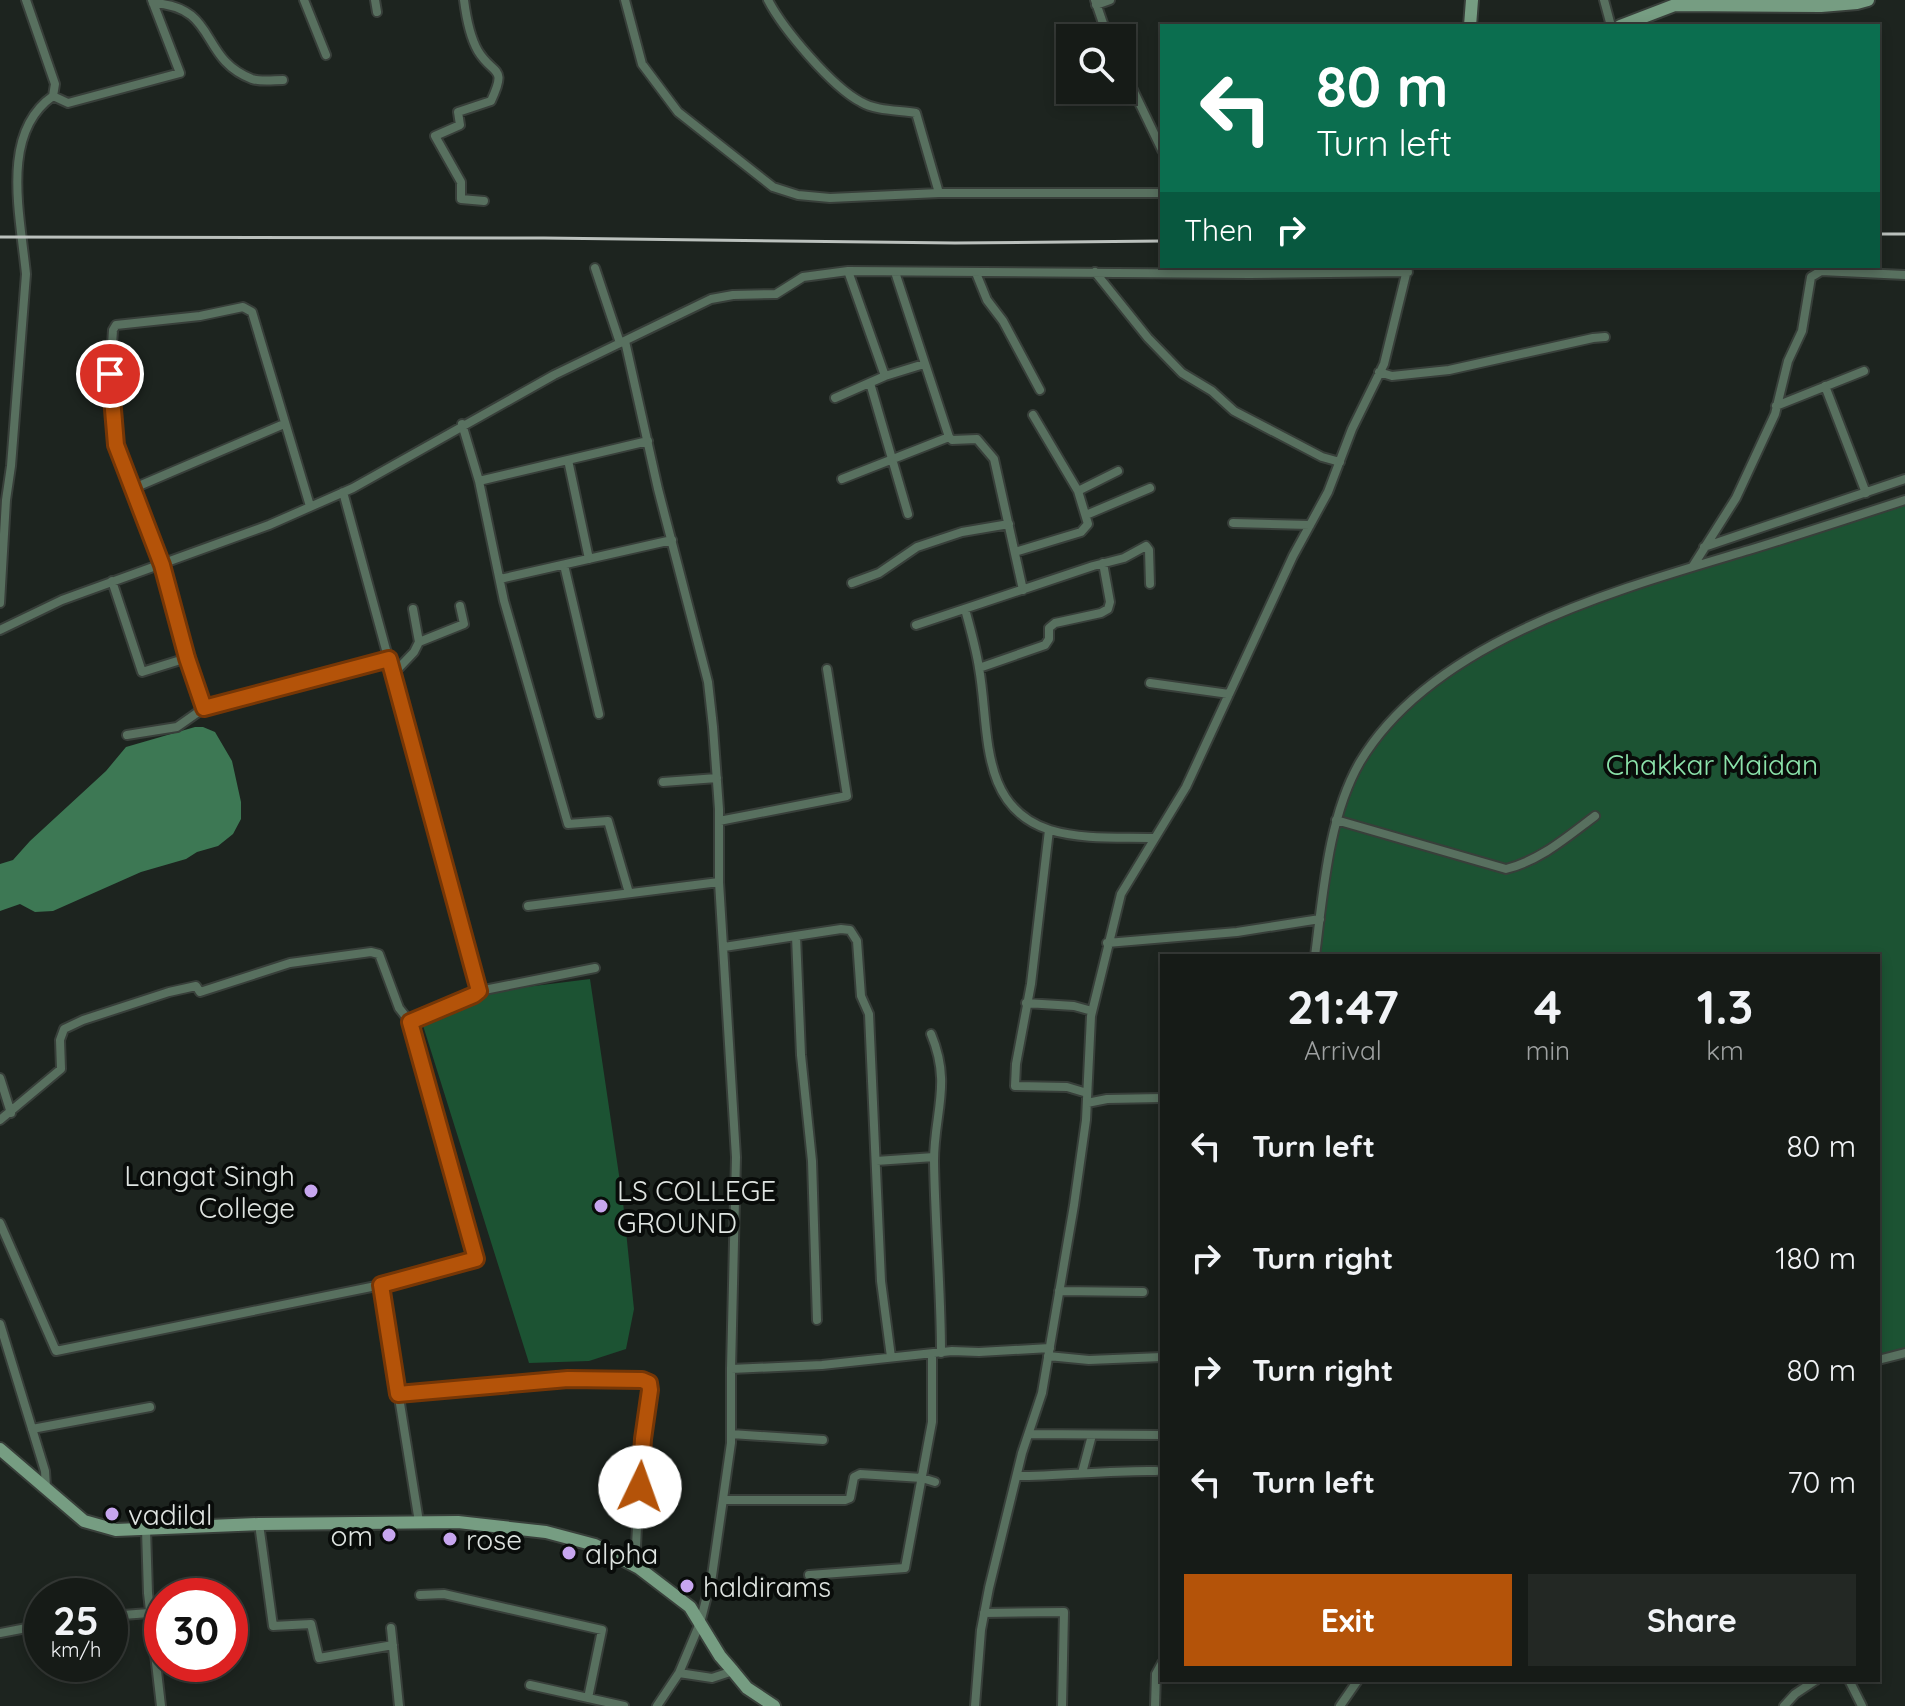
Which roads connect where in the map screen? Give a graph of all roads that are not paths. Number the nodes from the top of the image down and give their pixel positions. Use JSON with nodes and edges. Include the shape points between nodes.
{"nodes":[{"id":1,"x":26,"y":0,"type":"edge"},
{"id":2,"x":304,"y":0,"type":"edge"},
{"id":3,"x":375,"y":0,"type":"edge"},
{"id":4,"x":464,"y":0,"type":"edge"},
{"id":5,"x":625,"y":0,"type":"edge"},
{"id":6,"x":768,"y":0,"type":"edge"},
{"id":7,"x":1110,"y":0,"type":"edge"},
{"id":8,"x":1472,"y":0,"type":"edge"},
{"id":9,"x":1604,"y":0,"type":"edge"},
{"id":10,"x":1868,"y":0,"type":"edge"},
{"id":11,"x":152,"y":2,"type":"edge"},
{"id":12,"x":1096,"y":2,"type":"edge"},
{"id":13,"x":377,"y":12,"type":"dead end"},
{"id":14,"x":1103,"y":24,"type":"edge"},
{"id":15,"x":1470,"y":24,"type":"edge"},
{"id":16,"x":1610,"y":24,"type":"edge"},
{"id":17,"x":1625,"y":24,"type":"edge"},
{"id":18,"x":326,"y":55,"type":"dead end"},
{"id":19,"x":283,"y":80,"type":"dead end"},
{"id":20,"x":53,"y":96,"type":"junction"},
{"id":21,"x":1136,"y":96,"type":"edge"},
{"id":22,"x":1160,"y":146,"type":"edge"},
{"id":23,"x":7,"y":158,"type":"dead end"},
{"id":24,"x":7,"y":179,"type":"dead end"},
{"id":25,"x":939,"y":193,"type":"junction"},
{"id":26,"x":1160,"y":193,"type":"edge"},
{"id":27,"x":484,"y":201,"type":"dead end"},
{"id":28,"x":595,"y":268,"type":"dead end"},
{"id":29,"x":1408,"y":269,"type":"edge"},
{"id":30,"x":848,"y":271,"type":"junction"},
{"id":31,"x":895,"y":272,"type":"junction"},
{"id":32,"x":1095,"y":272,"type":"junction"},
{"id":33,"x":976,"y":273,"type":"junction"},
{"id":34,"x":1905,"y":275,"type":"edge"},
{"id":35,"x":1605,"y":337,"type":"dead end"},
{"id":36,"x":622,"y":342,"type":"junction"},
{"id":37,"x":924,"y":364,"type":"junction"},
{"id":38,"x":1864,"y":371,"type":"dead end"},
{"id":39,"x":1379,"y":372,"type":"junction"},
{"id":40,"x":885,"y":376,"type":"junction"},
{"id":41,"x":870,"y":383,"type":"junction"},
{"id":42,"x":1825,"y":386,"type":"junction"},
{"id":43,"x":1040,"y":390,"type":"dead end"},
{"id":44,"x":835,"y":398,"type":"dead end"},
{"id":45,"x":1776,"y":406,"type":"junction"},
{"id":46,"x":1033,"y":415,"type":"dead end"},
{"id":47,"x":284,"y":424,"type":"junction"},
{"id":48,"x":462,"y":424,"type":"junction"},
{"id":49,"x":949,"y":437,"type":"junction"},
{"id":50,"x":648,"y":441,"type":"junction"},
{"id":51,"x":892,"y":458,"type":"junction"},
{"id":52,"x":568,"y":460,"type":"junction"},
{"id":53,"x":1340,"y":462,"type":"junction"},
{"id":54,"x":1118,"y":471,"type":"dead end"},
{"id":55,"x":842,"y":479,"type":"dead end"},
{"id":56,"x":1905,"y":479,"type":"edge"},
{"id":57,"x":479,"y":481,"type":"junction"},
{"id":58,"x":134,"y":488,"type":"junction"},
{"id":59,"x":1150,"y":488,"type":"dead end"},
{"id":60,"x":1078,"y":491,"type":"junction"},
{"id":61,"x":343,"y":492,"type":"junction"},
{"id":62,"x":1866,"y":493,"type":"junction"},
{"id":63,"x":1905,"y":500,"type":"edge"},
{"id":64,"x":3,"y":506,"type":"edge"},
{"id":65,"x":310,"y":506,"type":"junction"},
{"id":66,"x":908,"y":514,"type":"dead end"},
{"id":67,"x":1086,"y":515,"type":"junction"},
{"id":68,"x":1233,"y":523,"type":"dead end"},
{"id":69,"x":1009,"y":524,"type":"junction"},
{"id":70,"x":1310,"y":525,"type":"junction"},
{"id":71,"x":672,"y":540,"type":"junction"},
{"id":72,"x":1704,"y":547,"type":"junction"},
{"id":73,"x":1015,"y":552,"type":"junction"},
{"id":74,"x":589,"y":559,"type":"junction"},
{"id":75,"x":1103,"y":563,"type":"junction"},
{"id":76,"x":162,"y":565,"type":"junction"},
{"id":77,"x":564,"y":565,"type":"junction"},
{"id":78,"x":1693,"y":567,"type":"junction"},
{"id":79,"x":500,"y":579,"type":"junction"},
{"id":80,"x":112,"y":581,"type":"junction"},
{"id":81,"x":852,"y":583,"type":"dead end"},
{"id":82,"x":1150,"y":584,"type":"dead end"},
{"id":83,"x":1023,"y":590,"type":"junction"},
{"id":84,"x":0,"y":603,"type":"edge"},
{"id":85,"x":460,"y":606,"type":"dead end"},
{"id":86,"x":413,"y":609,"type":"dead end"},
{"id":87,"x":965,"y":609,"type":"junction"},
{"id":88,"x":916,"y":625,"type":"dead end"},
{"id":89,"x":0,"y":630,"type":"edge"},
{"id":90,"x":419,"y":642,"type":"junction"},
{"id":91,"x":187,"y":658,"type":"junction"},
{"id":92,"x":389,"y":659,"type":"junction"},
{"id":93,"x":979,"y":668,"type":"junction"},
{"id":94,"x":827,"y":669,"type":"dead end"},
{"id":95,"x":393,"y":674,"type":"junction"},
{"id":96,"x":1150,"y":683,"type":"dead end"},
{"id":97,"x":1229,"y":694,"type":"junction"},
{"id":98,"x":204,"y":708,"type":"junction"},
{"id":99,"x":599,"y":714,"type":"dead end"},
{"id":100,"x":127,"y":735,"type":"dead end"},
{"id":101,"x":717,"y":778,"type":"junction"},
{"id":102,"x":663,"y":782,"type":"dead end"},
{"id":103,"x":1595,"y":816,"type":"dead end"},
{"id":104,"x":1336,"y":820,"type":"junction"},
{"id":105,"x":719,"y":821,"type":"junction"},
{"id":106,"x":1049,"y":830,"type":"junction"},
{"id":107,"x":1154,"y":838,"type":"junction"},
{"id":108,"x":719,"y":882,"type":"junction"},
{"id":109,"x":629,"y":893,"type":"junction"},
{"id":110,"x":528,"y":906,"type":"dead end"},
{"id":111,"x":1320,"y":919,"type":"junction"},
{"id":112,"x":796,"y":936,"type":"junction"},
{"id":113,"x":1107,"y":943,"type":"junction"},
{"id":114,"x":724,"y":947,"type":"junction"},
{"id":115,"x":1315,"y":954,"type":"edge"},
{"id":116,"x":595,"y":968,"type":"dead end"},
{"id":117,"x":479,"y":991,"type":"junction"},
{"id":118,"x":1026,"y":1003,"type":"junction"},
{"id":119,"x":1092,"y":1011,"type":"junction"},
{"id":120,"x":410,"y":1022,"type":"junction"},
{"id":121,"x":931,"y":1034,"type":"dead end"},
{"id":122,"x":0,"y":1078,"type":"edge"},
{"id":123,"x":1087,"y":1093,"type":"junction"},
{"id":124,"x":1160,"y":1098,"type":"edge"},
{"id":125,"x":1087,"y":1103,"type":"junction"},
{"id":126,"x":11,"y":1113,"type":"junction"},
{"id":127,"x":0,"y":1120,"type":"edge"},
{"id":128,"x":934,"y":1157,"type":"junction"},
{"id":129,"x":876,"y":1161,"type":"junction"},
{"id":130,"x":0,"y":1223,"type":"edge"},
{"id":131,"x":381,"y":1285,"type":"junction"},
{"id":132,"x":1059,"y":1291,"type":"junction"},
{"id":133,"x":1143,"y":1292,"type":"dead end"},
{"id":134,"x":817,"y":1320,"type":"dead end"},
{"id":135,"x":0,"y":1324,"type":"edge"},
{"id":136,"x":1049,"y":1352,"type":"junction"},
{"id":137,"x":936,"y":1353,"type":"junction"},
{"id":138,"x":1905,"y":1353,"type":"edge"},
{"id":139,"x":891,"y":1357,"type":"junction"},
{"id":140,"x":1160,"y":1357,"type":"edge"},
{"id":141,"x":1880,"y":1359,"type":"edge"},
{"id":142,"x":731,"y":1369,"type":"junction"},
{"id":143,"x":398,"y":1394,"type":"junction"},
{"id":144,"x":150,"y":1407,"type":"dead end"},
{"id":145,"x":32,"y":1429,"type":"junction"},
{"id":146,"x":731,"y":1434,"type":"junction"},
{"id":147,"x":1029,"y":1434,"type":"junction"},
{"id":148,"x":1092,"y":1435,"type":"junction"},
{"id":149,"x":1160,"y":1435,"type":"edge"},
{"id":150,"x":823,"y":1440,"type":"dead end"},
{"id":151,"x":0,"y":1449,"type":"edge"},
{"id":152,"x":1156,"y":1471,"type":"dead end"},
{"id":153,"x":1082,"y":1473,"type":"junction"},
{"id":154,"x":1017,"y":1476,"type":"junction"},
{"id":155,"x":922,"y":1478,"type":"junction"},
{"id":156,"x":935,"y":1482,"type":"dead end"},
{"id":157,"x":46,"y":1488,"type":"junction"},
{"id":158,"x":723,"y":1500,"type":"junction"},
{"id":159,"x":419,"y":1522,"type":"junction"},
{"id":160,"x":259,"y":1524,"type":"junction"},
{"id":161,"x":146,"y":1529,"type":"junction"},
{"id":162,"x":635,"y":1566,"type":"junction"},
{"id":163,"x":809,"y":1575,"type":"dead end"},
{"id":164,"x":148,"y":1578,"type":"edge"},
{"id":165,"x":420,"y":1595,"type":"dead end"},
{"id":166,"x":984,"y":1613,"type":"junction"},
{"id":167,"x":700,"y":1623,"type":"junction"},
{"id":168,"x":24,"y":1628,"type":"edge"},
{"id":169,"x":391,"y":1628,"type":"dead end"},
{"id":170,"x":0,"y":1633,"type":"edge"},
{"id":171,"x":393,"y":1645,"type":"junction"},
{"id":172,"x":1160,"y":1667,"type":"edge"},
{"id":173,"x":733,"y":1671,"type":"junction"},
{"id":174,"x":679,"y":1673,"type":"junction"},
{"id":175,"x":158,"y":1682,"type":"edge"},
{"id":176,"x":1357,"y":1682,"type":"edge"},
{"id":177,"x":1813,"y":1682,"type":"edge"},
{"id":178,"x":1850,"y":1682,"type":"edge"},
{"id":179,"x":530,"y":1685,"type":"dead end"},
{"id":180,"x":588,"y":1698,"type":"junction"},
{"id":181,"x":161,"y":1706,"type":"edge"},
{"id":182,"x":399,"y":1706,"type":"edge"},
{"id":183,"x":624,"y":1706,"type":"edge"},
{"id":184,"x":657,"y":1706,"type":"edge"},
{"id":185,"x":774,"y":1706,"type":"edge"},
{"id":186,"x":975,"y":1706,"type":"edge"},
{"id":187,"x":1062,"y":1706,"type":"edge"},
{"id":188,"x":1155,"y":1706,"type":"edge"},
{"id":189,"x":1340,"y":1706,"type":"edge"},
{"id":190,"x":1784,"y":1706,"type":"edge"},
{"id":191,"x":1862,"y":1706,"type":"edge"}],
"edges":[{"from":1,"to":20,"type":"street","via":[[52,73]]},
{"from":2,"to":18,"type":"street"},
{"from":3,"to":13,"type":"street"},
{"from":4,"to":27,"type":"street","via":[[478,51],[497,70],[499,84],[491,101],[458,112],[460,125],[435,136],[461,182],[461,199]]},
{"from":5,"to":25,"type":"street","via":[[642,64],[678,112],[773,187],[830,198]]},
{"from":6,"to":25,"type":"street","via":[[797,40],[859,102],[916,113]]},
{"from":7,"to":12,"type":"street"},
{"from":8,"to":15,"type":"main road"},
{"from":9,"to":16,"type":"street"},
{"from":10,"to":17,"type":"main road","via":[[1821,6],[1675,5]]},
{"from":11,"to":19,"type":"street","via":[[174,5],[198,18],[219,57],[236,70],[254,80]]},
{"from":11,"to":20,"type":"street","via":[[180,73],[68,103]]},
{"from":12,"to":14,"type":"street"},
{"from":20,"to":23,"type":"street","via":[[20,124]]},
{"from":21,"to":22,"type":"street"},
{"from":24,"to":64,"type":"street","via":[[26,274]]},
{"from":25,"to":26,"type":"street"},
{"from":28,"to":36,"type":"street"},
{"from":29,"to":32,"type":"street"},
{"from":29,"to":39,"type":"street"},
{"from":30,"to":31,"type":"street"},
{"from":30,"to":36,"type":"street","via":[[803,277],[776,294],[711,299]]},
{"from":30,"to":40,"type":"street"},
{"from":31,"to":33,"type":"street"},
{"from":31,"to":37,"type":"street"},
{"from":32,"to":33,"type":"street"},
{"from":32,"to":53,"type":"street","via":[[1182,373],[1234,411]]},
{"from":33,"to":43,"type":"street"},
{"from":34,"to":45,"type":"street","via":[[1821,271],[1811,277],[1802,331]]},
{"from":35,"to":39,"type":"street","via":[[1449,370],[1392,376]]},
{"from":36,"to":48,"type":"street"},
{"from":36,"to":50,"type":"street"},
{"from":37,"to":40,"type":"street"},
{"from":37,"to":49,"type":"street"},
{"from":38,"to":42,"type":"street"},
{"from":39,"to":53,"type":"street"},
{"from":40,"to":41,"type":"street"},
{"from":41,"to":44,"type":"street"},
{"from":41,"to":51,"type":"street"},
{"from":42,"to":45,"type":"street"},
{"from":42,"to":62,"type":"street"},
{"from":45,"to":72,"type":"street","via":[[1736,498]]},
{"from":46,"to":60,"type":"street"},
{"from":47,"to":58,"type":"street"},
{"from":47,"to":58,"type":"street","via":[[252,312],[243,307],[116,325],[110,374],[116,445]]},
{"from":47,"to":65,"type":"street"},
{"from":48,"to":57,"type":"street"},
{"from":48,"to":61,"type":"street"},
{"from":49,"to":51,"type":"street"},
{"from":49,"to":69,"type":"street","via":[[974,438],[989,450]]},
{"from":50,"to":52,"type":"street"},
{"from":50,"to":71,"type":"street"},
{"from":51,"to":55,"type":"street"},
{"from":51,"to":66,"type":"street"},
{"from":52,"to":57,"type":"street"},
{"from":52,"to":74,"type":"street"},
{"from":53,"to":70,"type":"street"},
{"from":54,"to":60,"type":"street"},
{"from":56,"to":62,"type":"street"},
{"from":57,"to":79,"type":"street"},
{"from":58,"to":76,"type":"street"},
{"from":59,"to":67,"type":"street"},
{"from":60,"to":67,"type":"street"},
{"from":61,"to":65,"type":"street"},
{"from":61,"to":92,"type":"street"},
{"from":62,"to":72,"type":"street"},
{"from":63,"to":78,"type":"street"},
{"from":64,"to":84,"type":"street"},
{"from":65,"to":76,"type":"street"},
{"from":67,"to":73,"type":"street","via":[[1088,524],[1081,532]]},
{"from":68,"to":70,"type":"street"},
{"from":69,"to":73,"type":"street"},
{"from":69,"to":81,"type":"street","via":[[917,547],[879,573]]},
{"from":70,"to":97,"type":"street"},
{"from":71,"to":74,"type":"street"},
{"from":71,"to":101,"type":"street","via":[[708,682]]},
{"from":72,"to":78,"type":"street"},
{"from":73,"to":83,"type":"street"},
{"from":74,"to":77,"type":"street"},
{"from":75,"to":82,"type":"street","via":[[1146,546]]},
{"from":75,"to":83,"type":"street"},
{"from":75,"to":93,"type":"street","via":[[1108,609],[1055,623],[1045,645]]},
{"from":76,"to":80,"type":"street"},
{"from":76,"to":91,"type":"street"},
{"from":77,"to":79,"type":"street"},
{"from":77,"to":99,"type":"street"},
{"from":78,"to":104,"type":"street","via":[[1509,635],[1412,698],[1358,765]]},
{"from":79,"to":109,"type":"street","via":[[568,824],[608,821]]},
{"from":80,"to":89,"type":"street"},
{"from":80,"to":91,"type":"street","via":[[142,672]]},
{"from":83,"to":87,"type":"street"},
{"from":85,"to":90,"type":"street","via":[[464,624]]},
{"from":86,"to":90,"type":"street"},
{"from":87,"to":88,"type":"street"},
{"from":87,"to":93,"type":"street"},
{"from":90,"to":95,"type":"street"},
{"from":91,"to":98,"type":"street"},
{"from":92,"to":95,"type":"street"},
{"from":92,"to":98,"type":"street"},
{"from":93,"to":106,"type":"street","via":[[989,750],[1001,791],[1014,811]]},
{"from":94,"to":105,"type":"street","via":[[847,796]]},
{"from":95,"to":117,"type":"street"},
{"from":96,"to":97,"type":"street"},
{"from":97,"to":107,"type":"street","via":[[1186,787]]},
{"from":98,"to":100,"type":"street","via":[[177,727]]},
{"from":101,"to":102,"type":"street"},
{"from":101,"to":105,"type":"street"},
{"from":103,"to":104,"type":"street","via":[[1542,855],[1506,869]]},
{"from":104,"to":111,"type":"street"},
{"from":105,"to":108,"type":"street"},
{"from":106,"to":107,"type":"street"},
{"from":106,"to":118,"type":"street"},
{"from":107,"to":113,"type":"street","via":[[1121,894]]},
{"from":108,"to":109,"type":"street"},
{"from":108,"to":114,"type":"street"},
{"from":109,"to":110,"type":"street"},
{"from":111,"to":113,"type":"street"},
{"from":111,"to":115,"type":"street"},
{"from":112,"to":114,"type":"street"},
{"from":112,"to":129,"type":"street","via":[[841,929],[850,930],[857,941],[861,996],[869,1014]]},
{"from":112,"to":134,"type":"street"},
{"from":113,"to":119,"type":"street"},
{"from":114,"to":142,"type":"street","via":[[736,1157]]},
{"from":116,"to":117,"type":"street"},
{"from":117,"to":120,"type":"street"},
{"from":118,"to":119,"type":"street"},
{"from":118,"to":123,"type":"street","via":[[1015,1086],[1067,1087]]},
{"from":119,"to":123,"type":"street"},
{"from":120,"to":126,"type":"street","via":[[399,1008],[379,954],[290,963],[200,992],[196,986],[169,992],[64,1029],[61,1069]]},
{"from":120,"to":131,"type":"street","via":[[476,1259]]},
{"from":121,"to":128,"type":"street","via":[[942,1075]]},
{"from":122,"to":126,"type":"street"},
{"from":123,"to":125,"type":"street"},
{"from":124,"to":125,"type":"street"},
{"from":125,"to":132,"type":"street"},
{"from":126,"to":127,"type":"street"},
{"from":128,"to":129,"type":"street"},
{"from":128,"to":137,"type":"street","via":[[941,1287]]},
{"from":129,"to":139,"type":"street","via":[[881,1281]]},
{"from":130,"to":131,"type":"street","via":[[56,1351]]},
{"from":131,"to":143,"type":"street"},
{"from":132,"to":133,"type":"street"},
{"from":132,"to":136,"type":"street"},
{"from":135,"to":145,"type":"street"},
{"from":136,"to":137,"type":"street"},
{"from":136,"to":140,"type":"street","via":[[1089,1360]]},
{"from":136,"to":147,"type":"street"},
{"from":137,"to":139,"type":"street"},
{"from":137,"to":155,"type":"street"},
{"from":138,"to":141,"type":"street"},
{"from":139,"to":142,"type":"street"},
{"from":142,"to":146,"type":"street"},
{"from":143,"to":159,"type":"street"},
{"from":143,"to":162,"type":"street","via":[[582,1378],[649,1383]]},
{"from":144,"to":145,"type":"street"},
{"from":145,"to":157,"type":"street"},
{"from":146,"to":150,"type":"street"},
{"from":146,"to":158,"type":"street"},
{"from":147,"to":148,"type":"street"},
{"from":147,"to":154,"type":"street"},
{"from":148,"to":149,"type":"street"},
{"from":148,"to":153,"type":"street"},
{"from":151,"to":157,"type":"main road"},
{"from":152,"to":153,"type":"street"},
{"from":153,"to":154,"type":"street"},
{"from":154,"to":166,"type":"street"},
{"from":155,"to":156,"type":"street"},
{"from":155,"to":158,"type":"street","via":[[860,1474],[845,1500]]},
{"from":155,"to":163,"type":"street","via":[[905,1568]]},
{"from":157,"to":161,"type":"main road","via":[[84,1521],[116,1530]]},
{"from":158,"to":167,"type":"street"},
{"from":159,"to":160,"type":"main road"},
{"from":159,"to":162,"type":"main road","via":[[546,1532],[595,1545]]},
{"from":160,"to":161,"type":"main road"},
{"from":160,"to":171,"type":"street","via":[[273,1626],[311,1624],[319,1658]]},
{"from":161,"to":164,"type":"street"},
{"from":162,"to":167,"type":"main road","via":[[690,1607]]},
{"from":165,"to":180,"type":"street","via":[[444,1594],[602,1630]]},
{"from":166,"to":186,"type":"street"},
{"from":166,"to":187,"type":"street","via":[[1064,1612]]},
{"from":167,"to":173,"type":"main road"},
{"from":167,"to":174,"type":"street"},
{"from":168,"to":170,"type":"street"},
{"from":169,"to":171,"type":"street"},
{"from":171,"to":182,"type":"street"},
{"from":172,"to":188,"type":"street"},
{"from":173,"to":174,"type":"street","via":[[712,1678]]},
{"from":173,"to":185,"type":"main road"},
{"from":174,"to":184,"type":"street"},
{"from":175,"to":181,"type":"street"},
{"from":176,"to":189,"type":"street"},
{"from":177,"to":190,"type":"street"},
{"from":178,"to":191,"type":"street"},
{"from":179,"to":180,"type":"street"},
{"from":180,"to":183,"type":"street"}]}
